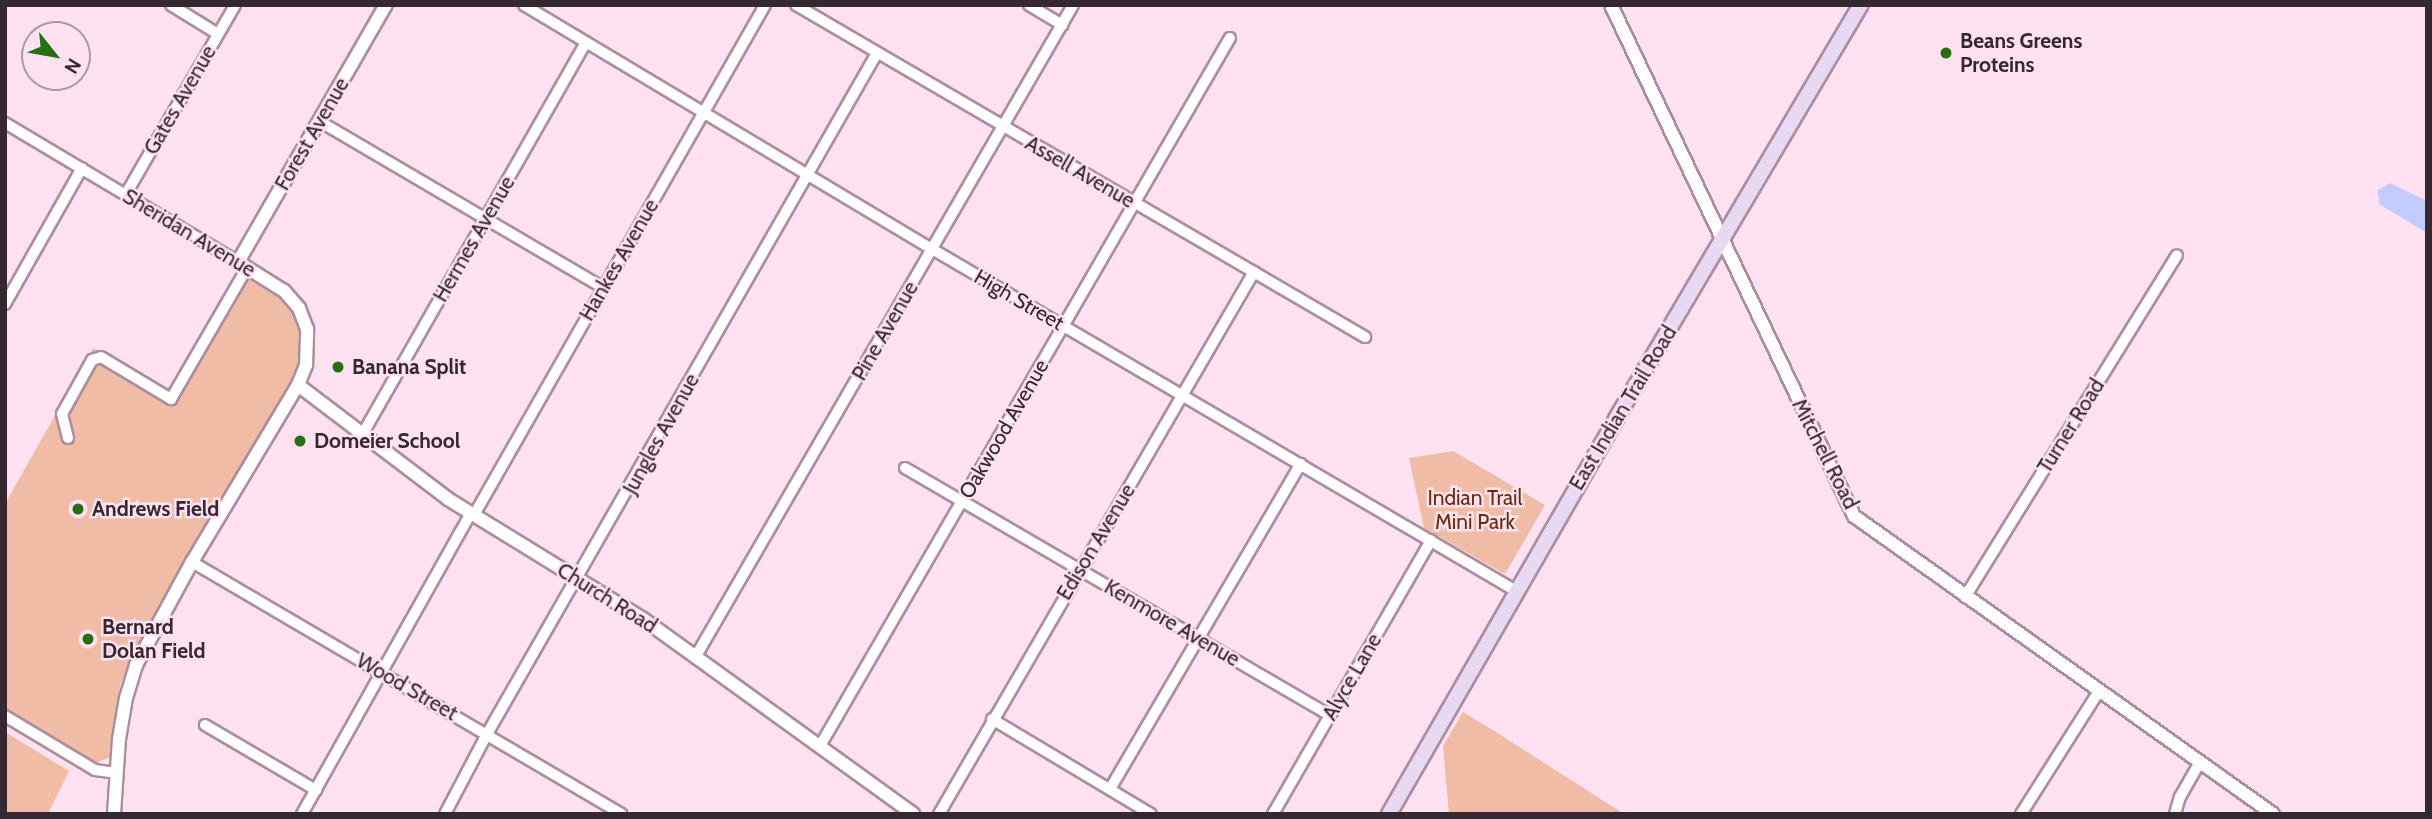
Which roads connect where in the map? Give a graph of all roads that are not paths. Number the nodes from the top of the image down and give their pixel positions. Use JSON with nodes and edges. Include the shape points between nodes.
{"nodes":[{"id":1,"x":171,"y":5,"type":"edge"},
{"id":2,"x":235,"y":5,"type":"edge"},
{"id":3,"x":386,"y":5,"type":"edge"},
{"id":4,"x":524,"y":5,"type":"edge"},
{"id":5,"x":765,"y":5,"type":"edge"},
{"id":6,"x":796,"y":5,"type":"edge"},
{"id":7,"x":1029,"y":5,"type":"edge"},
{"id":8,"x":1073,"y":5,"type":"edge"},
{"id":9,"x":1611,"y":5,"type":"edge"},
{"id":10,"x":1861,"y":5,"type":"edge"},
{"id":11,"x":1062,"y":25,"type":"junction"},
{"id":12,"x":218,"y":34,"type":"junction"},
{"id":13,"x":1230,"y":38,"type":"dead end"},
{"id":14,"x":586,"y":42,"type":"junction"},
{"id":15,"x":877,"y":53,"type":"junction"},
{"id":16,"x":703,"y":113,"type":"junction"},
{"id":17,"x":319,"y":121,"type":"junction"},
{"id":18,"x":5,"y":123,"type":"edge"},
{"id":19,"x":1003,"y":127,"type":"junction"},
{"id":20,"x":82,"y":168,"type":"junction"},
{"id":21,"x":808,"y":174,"type":"junction"},
{"id":22,"x":126,"y":194,"type":"junction"},
{"id":23,"x":1134,"y":203,"type":"junction"},
{"id":24,"x":486,"y":219,"type":"junction"},
{"id":25,"x":1723,"y":239,"type":"junction"},
{"id":26,"x":932,"y":249,"type":"junction"},
{"id":27,"x":2177,"y":254,"type":"dead end"},
{"id":28,"x":243,"y":265,"type":"junction"},
{"id":29,"x":1254,"y":272,"type":"junction"},
{"id":30,"x":604,"y":288,"type":"junction"},
{"id":31,"x":5,"y":304,"type":"edge"},
{"id":32,"x":1063,"y":326,"type":"junction"},
{"id":33,"x":1365,"y":337,"type":"dead end"},
{"id":34,"x":299,"y":385,"type":"junction"},
{"id":35,"x":1183,"y":395,"type":"junction"},
{"id":36,"x":362,"y":435,"type":"junction"},
{"id":37,"x":68,"y":438,"type":"dead end"},
{"id":38,"x":1301,"y":464,"type":"junction"},
{"id":39,"x":905,"y":468,"type":"dead end"},
{"id":40,"x":962,"y":501,"type":"junction"},
{"id":41,"x":472,"y":514,"type":"junction"},
{"id":42,"x":1431,"y":540,"type":"junction"},
{"id":43,"x":192,"y":562,"type":"junction"},
{"id":44,"x":1079,"y":569,"type":"junction"},
{"id":45,"x":579,"y":580,"type":"junction"},
{"id":46,"x":1517,"y":590,"type":"junction"},
{"id":47,"x":1965,"y":597,"type":"junction"},
{"id":48,"x":1199,"y":638,"type":"junction"},
{"id":49,"x":696,"y":656,"type":"junction"},
{"id":50,"x":382,"y":672,"type":"junction"},
{"id":51,"x":2099,"y":691,"type":"junction"},
{"id":52,"x":1330,"y":715,"type":"junction"},
{"id":53,"x":5,"y":716,"type":"edge"},
{"id":54,"x":992,"y":719,"type":"junction"},
{"id":55,"x":205,"y":725,"type":"dead end"},
{"id":56,"x":487,"y":734,"type":"junction"},
{"id":57,"x":820,"y":746,"type":"junction"},
{"id":58,"x":2200,"y":762,"type":"junction"},
{"id":59,"x":116,"y":773,"type":"junction"},
{"id":60,"x":1110,"y":789,"type":"junction"},
{"id":61,"x":316,"y":790,"type":"junction"},
{"id":62,"x":114,"y":814,"type":"edge"},
{"id":63,"x":302,"y":814,"type":"edge"},
{"id":64,"x":445,"y":814,"type":"edge"},
{"id":65,"x":621,"y":814,"type":"edge"},
{"id":66,"x":913,"y":814,"type":"edge"},
{"id":67,"x":939,"y":814,"type":"edge"},
{"id":68,"x":1151,"y":814,"type":"edge"},
{"id":69,"x":1273,"y":814,"type":"edge"},
{"id":70,"x":1389,"y":814,"type":"edge"},
{"id":71,"x":2021,"y":814,"type":"edge"},
{"id":72,"x":2175,"y":814,"type":"edge"},
{"id":73,"x":2273,"y":814,"type":"edge"}],
"edges":[{"from":1,"to":12,"type":"street"},
{"from":2,"to":12,"type":"street","name":"Gates Avenue"},
{"from":3,"to":17,"type":"street","name":"Forest Avenue"},
{"from":4,"to":14,"type":"street","name":"High Street"},
{"from":5,"to":16,"type":"street","name":"Hankes Avenue"},
{"from":6,"to":15,"type":"street","name":"Assell Avenue"},
{"from":7,"to":11,"type":"street"},
{"from":8,"to":11,"type":"street","name":"Pine Avenue"},
{"from":9,"to":25,"type":"street","name":"Mitchell Road"},
{"from":10,"to":25,"type":"main road","name":"East Indian Trail Road"},
{"from":11,"to":19,"type":"street","name":"Pine Avenue"},
{"from":12,"to":22,"type":"street","name":"Gates Avenue"},
{"from":13,"to":23,"type":"street","name":"Oakwood Avenue"},
{"from":14,"to":16,"type":"street","name":"High Street"},
{"from":14,"to":24,"type":"street","name":"Hermes Avenue"},
{"from":15,"to":19,"type":"street","name":"Assell Avenue"},
{"from":15,"to":21,"type":"street","name":"Jungles Avenue"},
{"from":16,"to":21,"type":"street","name":"High Street"},
{"from":16,"to":30,"type":"street","name":"Hankes Avenue"},
{"from":17,"to":24,"type":"street"},
{"from":17,"to":28,"type":"street","name":"Forest Avenue"},
{"from":18,"to":20,"type":"street","name":"Sheridan Avenue"},
{"from":19,"to":23,"type":"street","name":"Assell Avenue"},
{"from":19,"to":26,"type":"street","name":"Pine Avenue"},
{"from":20,"to":22,"type":"street","name":"Sheridan Avenue"},
{"from":20,"to":31,"type":"street"},
{"from":21,"to":26,"type":"street","name":"High Street"},
{"from":21,"to":45,"type":"street","name":"Jungles Avenue"},
{"from":22,"to":28,"type":"street","name":"Sheridan Avenue"},
{"from":23,"to":29,"type":"street","name":"Assell Avenue"},
{"from":23,"to":32,"type":"street","name":"Oakwood Avenue"},
{"from":24,"to":30,"type":"street"},
{"from":24,"to":36,"type":"street","name":"Hermes Avenue"},
{"from":25,"to":46,"type":"main road","name":"East Indian Trail Road"},
{"from":25,"to":47,"type":"street","name":"Mitchell Road","via":[[1854,516]]},
{"from":26,"to":32,"type":"street","name":"High Street"},
{"from":26,"to":49,"type":"street","name":"Pine Avenue"},
{"from":27,"to":47,"type":"street","name":"Turner Road"},
{"from":28,"to":34,"type":"street","name":"Sheridan Avenue","via":[[284,291],[304,319],[309,349]]},
{"from":28,"to":37,"type":"street","name":"Forest Avenue","via":[[171,399],[101,357],[92,360],[62,414]]},
{"from":29,"to":33,"type":"street","name":"Assell Avenue"},
{"from":29,"to":35,"type":"street","name":"Edison Avenue"},
{"from":30,"to":41,"type":"street","name":"Hankes Avenue"},
{"from":32,"to":35,"type":"street","name":"High Street"},
{"from":32,"to":40,"type":"street","name":"Oakwood Avenue"},
{"from":34,"to":36,"type":"street","name":"Church Road"},
{"from":34,"to":43,"type":"street","name":"Sheridan Avenue"},
{"from":35,"to":38,"type":"street","name":"High Street"},
{"from":35,"to":44,"type":"street","name":"Edison Avenue"},
{"from":36,"to":41,"type":"street","name":"Church Road"},
{"from":38,"to":42,"type":"street","name":"High Street"},
{"from":38,"to":48,"type":"street"},
{"from":39,"to":40,"type":"street","name":"Kenmore Avenue"},
{"from":40,"to":44,"type":"street","name":"Kenmore Avenue"},
{"from":40,"to":57,"type":"street","name":"Oakwood Avenue"},
{"from":41,"to":45,"type":"street","name":"Church Road"},
{"from":41,"to":50,"type":"street","name":"Hankes Avenue"},
{"from":42,"to":46,"type":"street","name":"High Street"},
{"from":42,"to":52,"type":"street","name":"Alyce Lane"},
{"from":43,"to":50,"type":"street","name":"Wood Street"},
{"from":43,"to":59,"type":"street","name":"Sheridan Avenue","via":[[136,665],[122,717]]},
{"from":44,"to":48,"type":"street","name":"Kenmore Avenue"},
{"from":44,"to":54,"type":"street","name":"Edison Avenue"},
{"from":45,"to":49,"type":"street","name":"Church Road"},
{"from":45,"to":56,"type":"street","name":"Jungles Avenue"},
{"from":46,"to":70,"type":"main road","name":"East Indian Trail Road"},
{"from":47,"to":51,"type":"street","name":"Mitchell Road"},
{"from":48,"to":52,"type":"street","name":"Kenmore Avenue"},
{"from":48,"to":60,"type":"street"},
{"from":49,"to":57,"type":"street","name":"Church Road"},
{"from":50,"to":56,"type":"street","name":"Wood Street"},
{"from":50,"to":61,"type":"street","name":"Hankes Avenue"},
{"from":51,"to":58,"type":"street","name":"Mitchell Road"},
{"from":51,"to":71,"type":"street"},
{"from":52,"to":69,"type":"street","name":"Alyce Lane"},
{"from":53,"to":59,"type":"street","via":[[95,770]]},
{"from":54,"to":60,"type":"street"},
{"from":54,"to":67,"type":"street","name":"Edison Avenue"},
{"from":55,"to":61,"type":"street"},
{"from":56,"to":64,"type":"street","name":"Jungles Avenue"},
{"from":56,"to":65,"type":"street","name":"Wood Street"},
{"from":57,"to":66,"type":"street","name":"Church Road"},
{"from":58,"to":72,"type":"street"},
{"from":58,"to":73,"type":"street","name":"Mitchell Road"},
{"from":59,"to":62,"type":"street","name":"Sheridan Avenue"},
{"from":60,"to":68,"type":"street"},
{"from":61,"to":63,"type":"street","name":"Hankes Avenue"}]}
